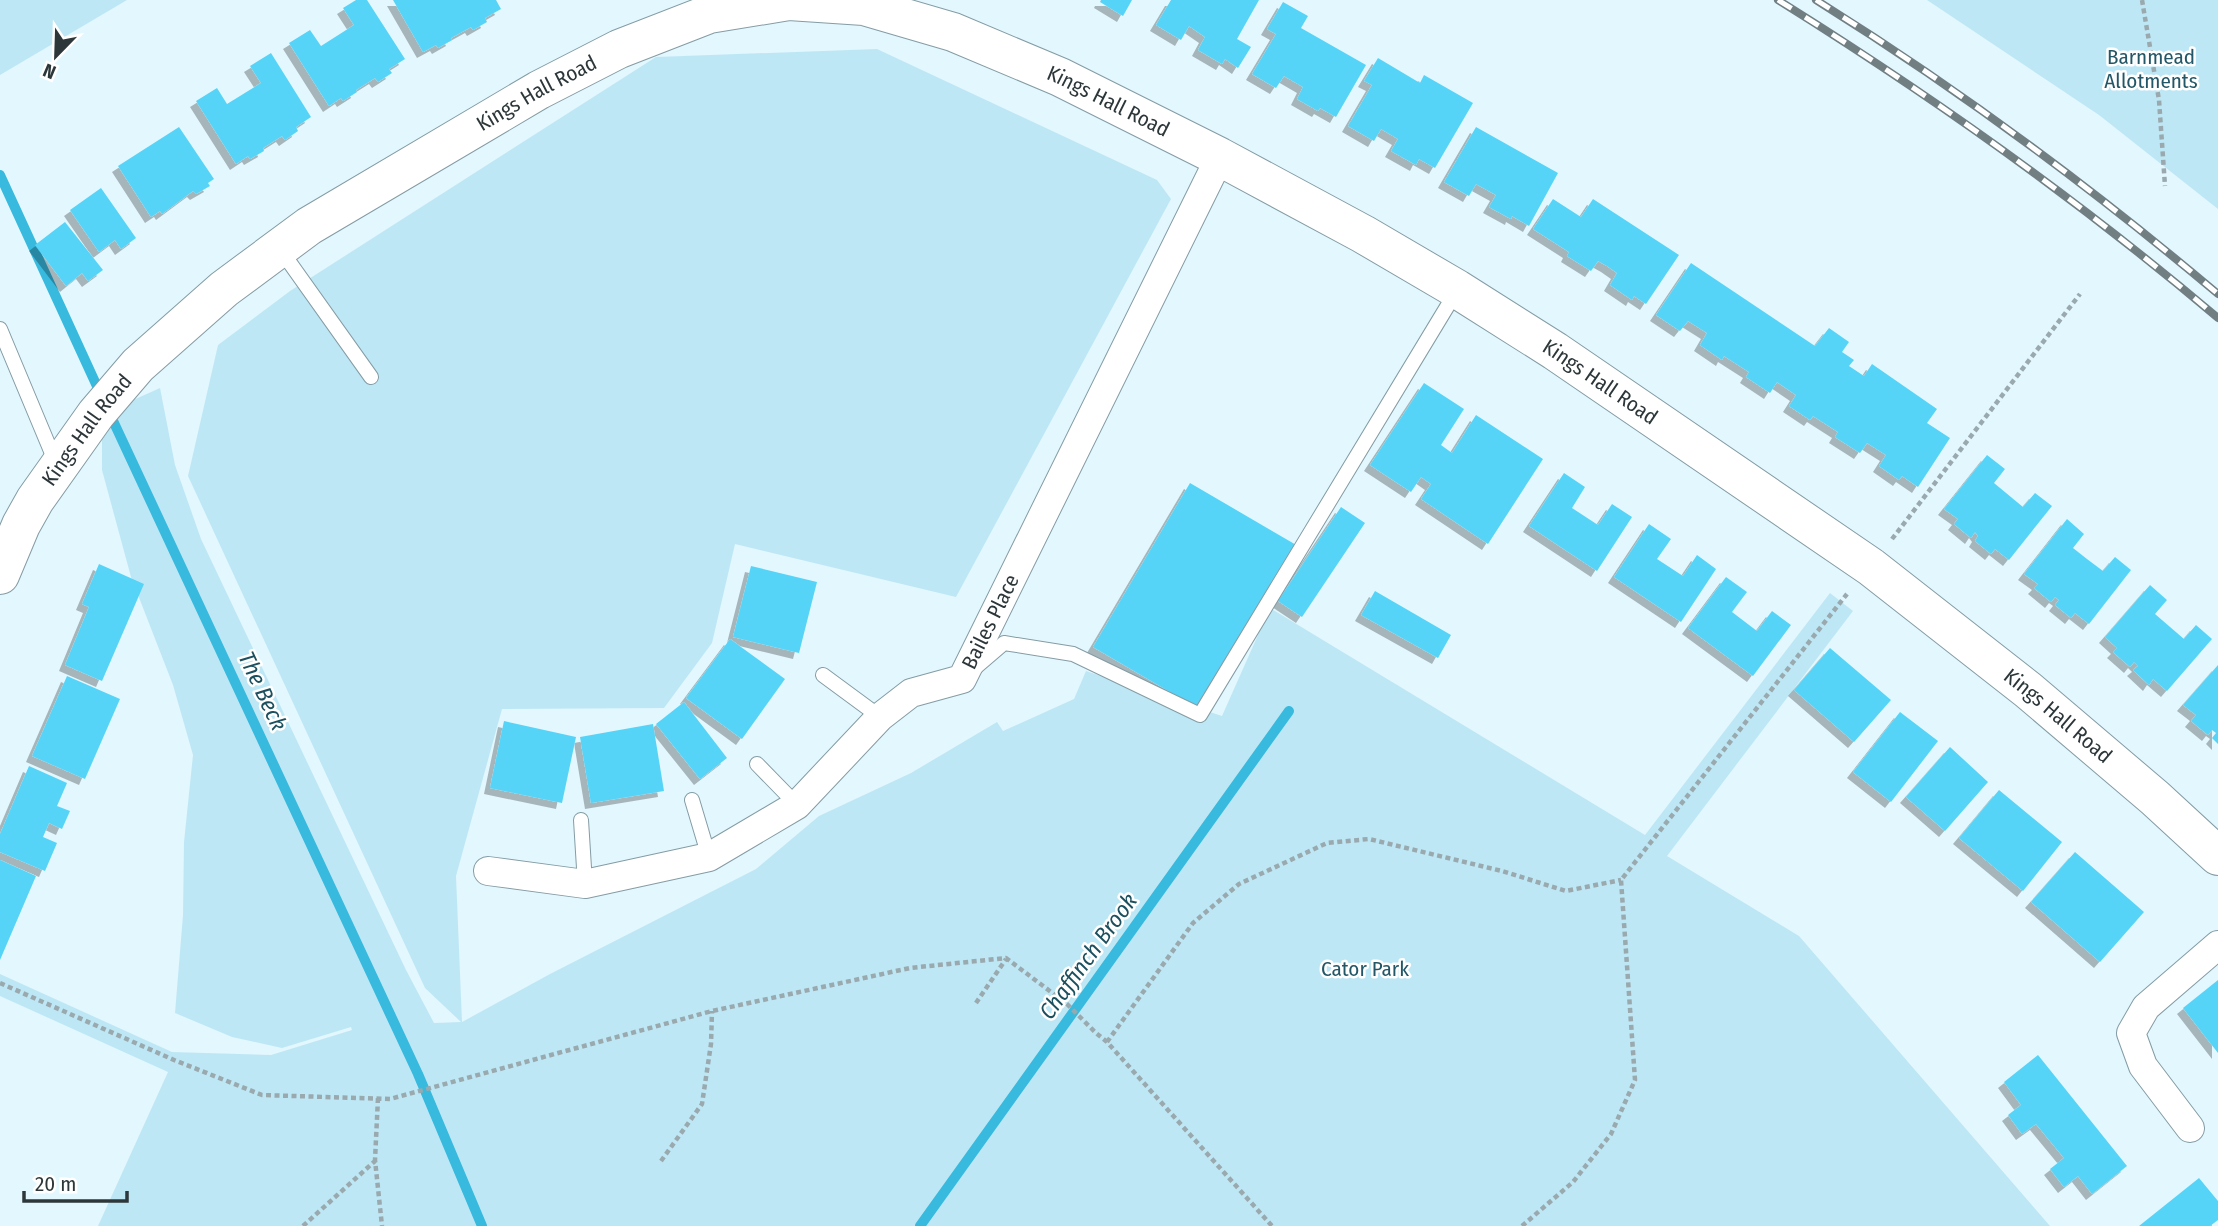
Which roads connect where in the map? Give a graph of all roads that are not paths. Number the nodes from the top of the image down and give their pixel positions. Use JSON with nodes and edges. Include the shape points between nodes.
{"nodes":[{"id":1,"x":1220,"y":157,"type":"junction"},
{"id":2,"x":280,"y":248,"type":"junction"},
{"id":3,"x":1457,"y":289,"type":"junction"},
{"id":4,"x":0,"y":329,"type":"edge"},
{"id":5,"x":371,"y":377,"type":"dead end"},
{"id":6,"x":58,"y":468,"type":"junction"},
{"id":7,"x":0,"y":575,"type":"edge"},
{"id":8,"x":823,"y":675,"type":"dead end"},
{"id":9,"x":962,"y":679,"type":"junction"},
{"id":10,"x":880,"y":717,"type":"junction"},
{"id":11,"x":757,"y":764,"type":"dead end"},
{"id":12,"x":692,"y":800,"type":"dead end"},
{"id":13,"x":797,"y":805,"type":"junction"},
{"id":14,"x":581,"y":820,"type":"dead end"},
{"id":15,"x":2218,"y":856,"type":"edge"},
{"id":16,"x":709,"y":857,"type":"junction"},
{"id":17,"x":488,"y":871,"type":"dead end"},
{"id":18,"x":585,"y":884,"type":"junction"},
{"id":19,"x":2218,"y":945,"type":"edge"},
{"id":20,"x":2190,"y":1128,"type":"dead end"}],
"edges":[{"from":1,"to":2,"type":"street","name":"Kings Hall Road","via":[[1060,77],[953,32],[863,6],[789,1],[709,15],[619,49],[539,90],[309,226]]},
{"from":1,"to":3,"type":"street","name":"Kings Hall Road"},
{"from":1,"to":9,"type":"street","name":"Bailes Place"},
{"from":2,"to":5,"type":"lane"},
{"from":2,"to":6,"type":"street","name":"Kings Hall Road","via":[[224,289],[138,365]]},
{"from":3,"to":9,"type":"lane","via":[[1200,715],[1073,654],[1004,643]]},
{"from":3,"to":15,"type":"street","name":"Kings Hall Road","via":[[1871,567],[2028,690]]},
{"from":4,"to":6,"type":"lane"},
{"from":6,"to":7,"type":"street","name":"Kings Hall Road","via":[[35,500]]},
{"from":8,"to":10,"type":"lane"},
{"from":9,"to":10,"type":"street","name":"Bailes Place","via":[[911,693]]},
{"from":10,"to":13,"type":"street","name":"Bailes Place"},
{"from":11,"to":13,"type":"lane"},
{"from":12,"to":16,"type":"lane"},
{"from":13,"to":16,"type":"street","name":"Bailes Place"},
{"from":14,"to":18,"type":"lane"},
{"from":16,"to":18,"type":"street","name":"Bailes Place"},
{"from":17,"to":18,"type":"street","name":"Bailes Place"},
{"from":19,"to":20,"type":"street","via":[[2146,1007],[2131,1033],[2143,1066]]}]}
